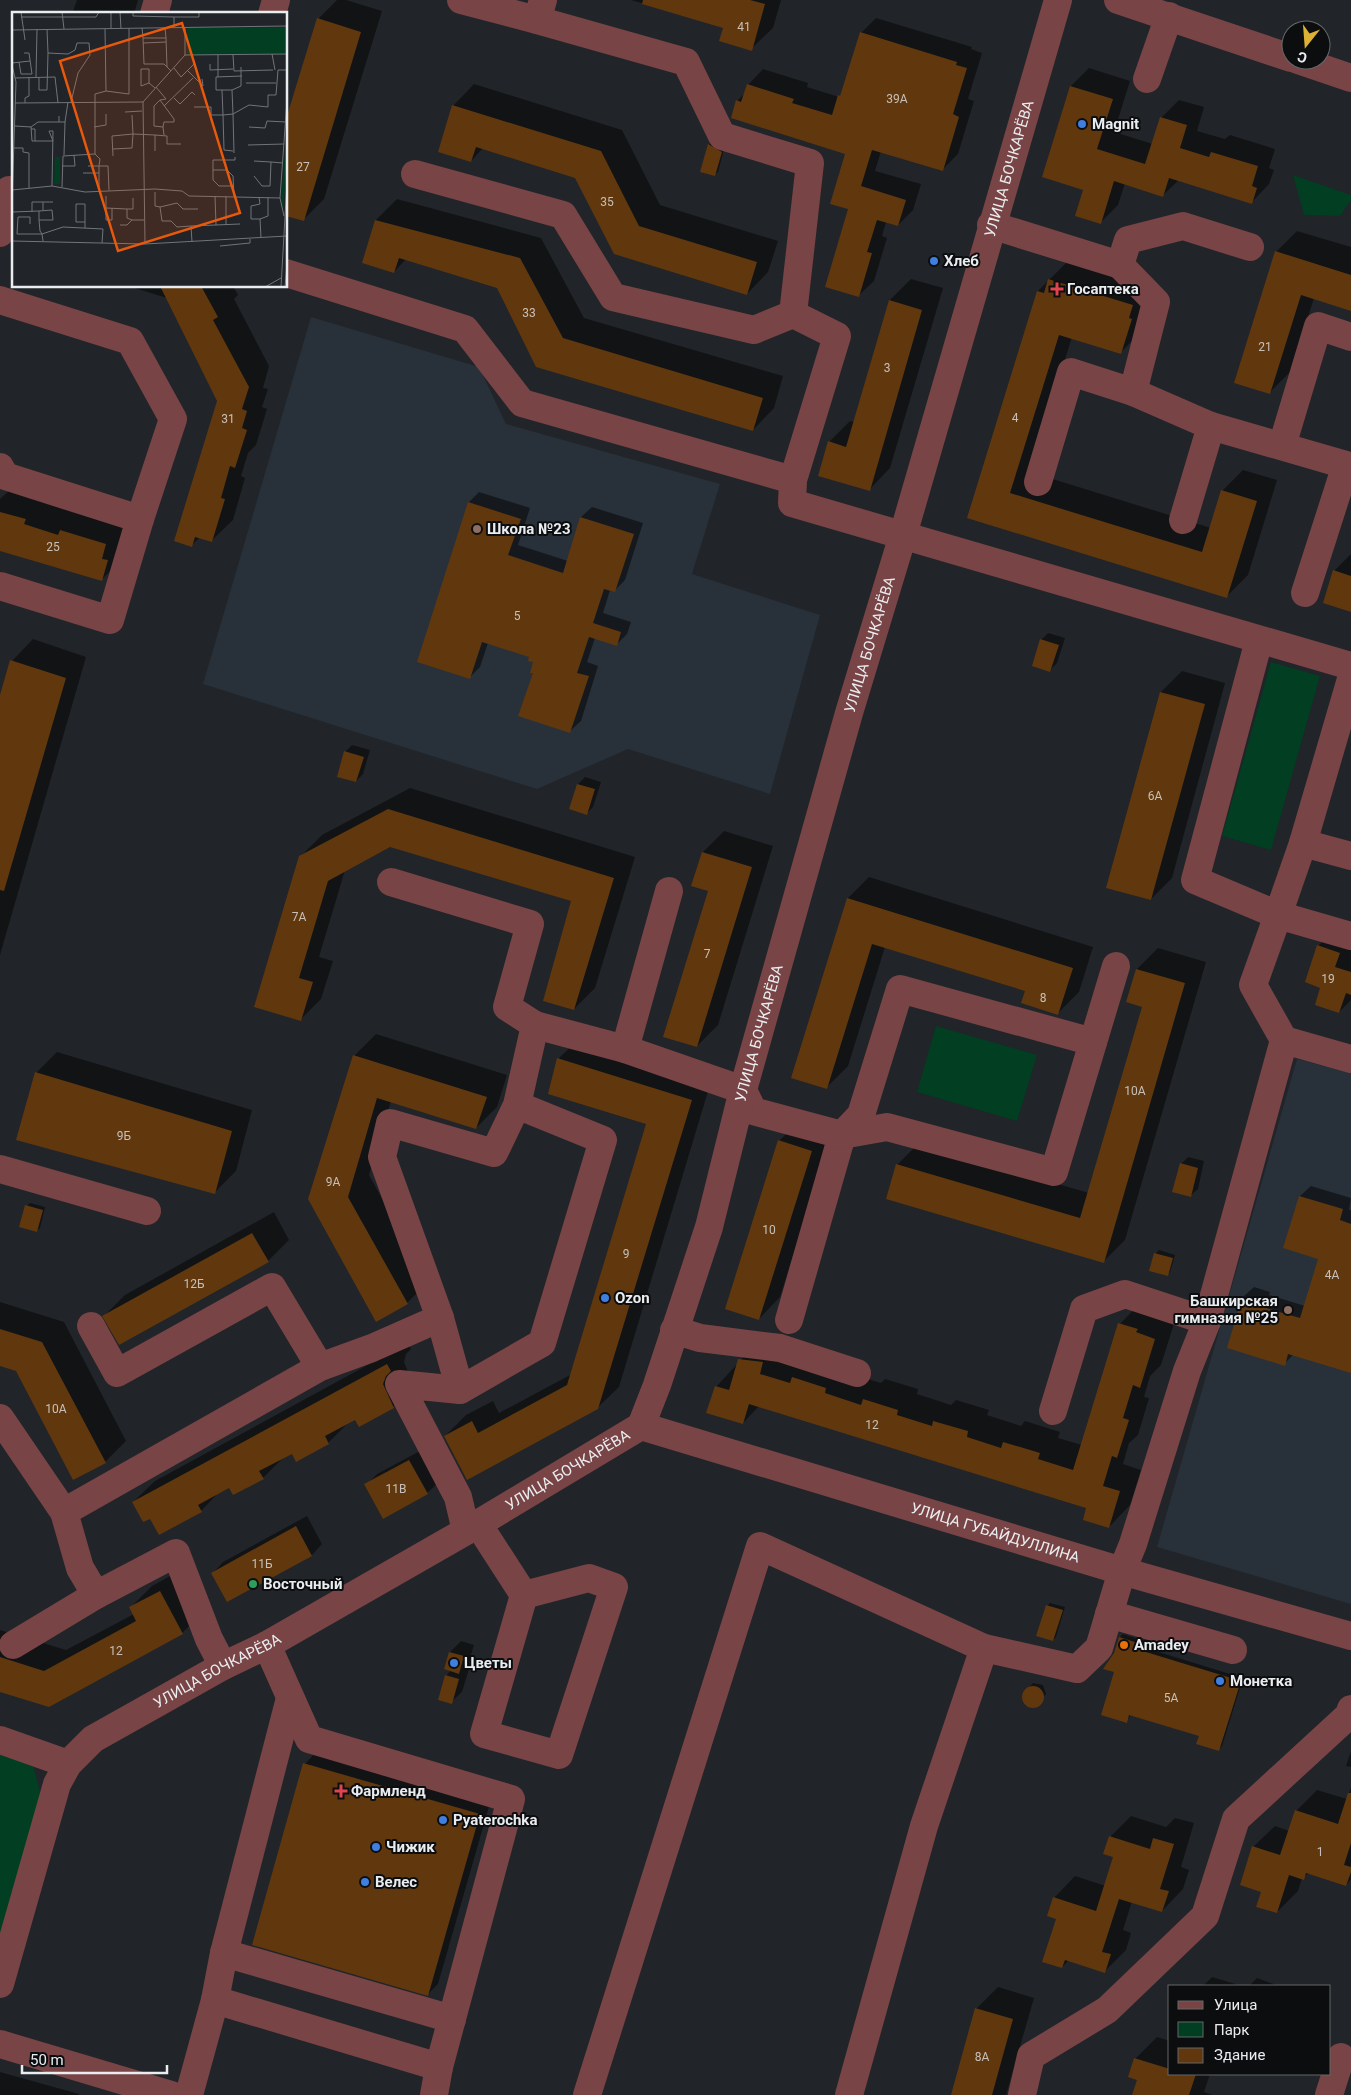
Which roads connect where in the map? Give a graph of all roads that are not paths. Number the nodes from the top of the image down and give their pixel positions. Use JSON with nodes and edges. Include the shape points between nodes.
{"nodes":[{"id":1,"x":461,"y":0,"type":"edge"},
{"id":2,"x":1058,"y":0,"type":"edge"},
{"id":3,"x":1118,"y":0,"type":"edge"},
{"id":4,"x":540,"y":10,"type":"edge"},
{"id":5,"x":1169,"y":16,"type":"junction"},
{"id":6,"x":1281,"y":55,"type":"edge"},
{"id":7,"x":1327,"y":70,"type":"edge"},
{"id":8,"x":1351,"y":78,"type":"edge"},
{"id":9,"x":1147,"y":79,"type":"dead end"},
{"id":10,"x":415,"y":174,"type":"dead end"},
{"id":11,"x":8,"y":189,"type":"edge"},
{"id":12,"x":991,"y":225,"type":"junction"},
{"id":13,"x":0,"y":233,"type":"edge"},
{"id":14,"x":1250,"y":247,"type":"dead end"},
{"id":15,"x":1120,"y":265,"type":"junction"},
{"id":16,"x":288,"y":274,"type":"edge"},
{"id":17,"x":0,"y":300,"type":"edge"},
{"id":18,"x":793,"y":314,"type":"junction"},
{"id":19,"x":1351,"y":337,"type":"edge"},
{"id":20,"x":1133,"y":392,"type":"junction"},
{"id":21,"x":1211,"y":426,"type":"junction"},
{"id":22,"x":1282,"y":446,"type":"junction"},
{"id":23,"x":1349,"y":458,"type":"edge"},
{"id":24,"x":0,"y":467,"type":"edge"},
{"id":25,"x":793,"y":480,"type":"junction"},
{"id":26,"x":1038,"y":482,"type":"dead end"},
{"id":27,"x":140,"y":519,"type":"junction"},
{"id":28,"x":1183,"y":520,"type":"dead end"},
{"id":29,"x":903,"y":535,"type":"junction"},
{"id":30,"x":0,"y":586,"type":"edge"},
{"id":31,"x":1305,"y":593,"type":"dead end"},
{"id":32,"x":1259,"y":640,"type":"junction"},
{"id":33,"x":1351,"y":666,"type":"edge"},
{"id":34,"x":1351,"y":679,"type":"edge"},
{"id":35,"x":1303,"y":842,"type":"junction"},
{"id":36,"x":1351,"y":856,"type":"edge"},
{"id":37,"x":391,"y":882,"type":"dead end"},
{"id":38,"x":669,"y":891,"type":"dead end"},
{"id":39,"x":1278,"y":915,"type":"junction"},
{"id":40,"x":1351,"y":936,"type":"edge"},
{"id":41,"x":1116,"y":966,"type":"dead end"},
{"id":42,"x":535,"y":1025,"type":"junction"},
{"id":43,"x":1284,"y":1040,"type":"junction"},
{"id":44,"x":1093,"y":1042,"type":"junction"},
{"id":45,"x":625,"y":1049,"type":"junction"},
{"id":46,"x":1351,"y":1058,"type":"edge"},
{"id":47,"x":743,"y":1090,"type":"junction"},
{"id":48,"x":517,"y":1105,"type":"junction"},
{"id":49,"x":842,"y":1135,"type":"junction"},
{"id":50,"x":0,"y":1169,"type":"edge"},
{"id":51,"x":147,"y":1211,"type":"dead end"},
{"id":52,"x":440,"y":1318,"type":"junction"},
{"id":53,"x":789,"y":1320,"type":"dead end"},
{"id":54,"x":1207,"y":1321,"type":"junction"},
{"id":55,"x":91,"y":1326,"type":"dead end"},
{"id":56,"x":674,"y":1330,"type":"junction"},
{"id":57,"x":320,"y":1367,"type":"junction"},
{"id":58,"x":857,"y":1373,"type":"dead end"},
{"id":59,"x":460,"y":1390,"type":"junction"},
{"id":60,"x":1052,"y":1411,"type":"dead end"},
{"id":61,"x":0,"y":1418,"type":"edge"},
{"id":62,"x":641,"y":1426,"type":"junction"},
{"id":63,"x":64,"y":1512,"type":"junction"},
{"id":64,"x":472,"y":1527,"type":"junction"},
{"id":65,"x":1122,"y":1571,"type":"junction"},
{"id":66,"x":96,"y":1595,"type":"junction"},
{"id":67,"x":524,"y":1595,"type":"junction"},
{"id":68,"x":1109,"y":1614,"type":"junction"},
{"id":69,"x":1351,"y":1636,"type":"edge"},
{"id":70,"x":13,"y":1644,"type":"dead end"},
{"id":71,"x":266,"y":1645,"type":"junction"},
{"id":72,"x":984,"y":1648,"type":"junction"},
{"id":73,"x":1233,"y":1650,"type":"dead end"},
{"id":74,"x":224,"y":1666,"type":"junction"},
{"id":75,"x":290,"y":1698,"type":"junction"},
{"id":76,"x":1351,"y":1709,"type":"edge"},
{"id":77,"x":0,"y":1740,"type":"edge"},
{"id":78,"x":68,"y":1764,"type":"junction"},
{"id":79,"x":224,"y":1953,"type":"junction"},
{"id":80,"x":0,"y":1984,"type":"edge"},
{"id":81,"x":215,"y":2000,"type":"junction"},
{"id":82,"x":452,"y":2019,"type":"junction"},
{"id":83,"x":0,"y":2044,"type":"edge"},
{"id":84,"x":1341,"y":2057,"type":"dead end"},
{"id":85,"x":439,"y":2067,"type":"junction"},
{"id":86,"x":100,"y":2084,"type":"edge"},
{"id":87,"x":171,"y":2095,"type":"edge"},
{"id":88,"x":189,"y":2095,"type":"edge"},
{"id":89,"x":434,"y":2095,"type":"edge"},
{"id":90,"x":587,"y":2095,"type":"edge"},
{"id":91,"x":849,"y":2095,"type":"edge"},
{"id":92,"x":1022,"y":2095,"type":"edge"},
{"id":93,"x":1329,"y":2095,"type":"edge"}],
"edges":[{"from":1,"to":4,"type":"street"},
{"from":2,"to":12,"type":"street","name":"УЛИЦА БОЧКАРЁВА"},
{"from":3,"to":5,"type":"street"},
{"from":4,"to":18,"type":"street","via":[[686,62],[722,136],[810,163]]},
{"from":5,"to":6,"type":"street"},
{"from":5,"to":9,"type":"street"},
{"from":7,"to":8,"type":"street"},
{"from":10,"to":18,"type":"street","via":[[563,215],[613,297],[754,330]]},
{"from":11,"to":13,"type":"street"},
{"from":12,"to":15,"type":"street"},
{"from":12,"to":29,"type":"street","name":"УЛИЦА БОЧКАРЁВА"},
{"from":14,"to":15,"type":"street","via":[[1183,226],[1128,240]]},
{"from":15,"to":20,"type":"street","via":[[1156,302]]},
{"from":16,"to":25,"type":"street","via":[[465,329],[522,403]]},
{"from":17,"to":27,"type":"street","via":[[130,341],[172,419]]},
{"from":18,"to":25,"type":"street","via":[[838,336]]},
{"from":19,"to":22,"type":"street","via":[[1318,326]]},
{"from":20,"to":21,"type":"street"},
{"from":20,"to":26,"type":"street","via":[[1071,372]]},
{"from":21,"to":22,"type":"street"},
{"from":21,"to":28,"type":"street"},
{"from":22,"to":23,"type":"street"},
{"from":23,"to":31,"type":"street"},
{"from":24,"to":27,"type":"street","via":[[5,476]]},
{"from":25,"to":29,"type":"street","via":[[792,503]]},
{"from":27,"to":30,"type":"street","via":[[110,620]]},
{"from":29,"to":32,"type":"street"},
{"from":29,"to":47,"type":"street","name":"УЛИЦА БОЧКАРЁВА"},
{"from":32,"to":33,"type":"street"},
{"from":32,"to":39,"type":"street","via":[[1195,880]]},
{"from":34,"to":35,"type":"street"},
{"from":35,"to":36,"type":"street"},
{"from":35,"to":39,"type":"street"},
{"from":37,"to":42,"type":"street","via":[[530,924],[507,1007]]},
{"from":38,"to":45,"type":"street"},
{"from":39,"to":40,"type":"street"},
{"from":39,"to":43,"type":"street","via":[[1253,985]]},
{"from":41,"to":44,"type":"street"},
{"from":42,"to":45,"type":"street"},
{"from":42,"to":48,"type":"street"},
{"from":43,"to":46,"type":"street"},
{"from":43,"to":54,"type":"street"},
{"from":44,"to":49,"type":"street","via":[[1054,1172],[887,1127]]},
{"from":44,"to":49,"type":"street","via":[[900,988],[861,1115]]},
{"from":45,"to":47,"type":"street"},
{"from":47,"to":49,"type":"street","via":[[753,1111]]},
{"from":47,"to":56,"type":"street","name":"УЛИЦА БОЧКАРЁВА","via":[[709,1227]]},
{"from":48,"to":52,"type":"street","via":[[494,1153],[390,1124],[382,1158]]},
{"from":48,"to":59,"type":"street","via":[[603,1140],[542,1343]]},
{"from":49,"to":53,"type":"street"},
{"from":50,"to":51,"type":"street"},
{"from":52,"to":57,"type":"street"},
{"from":52,"to":59,"type":"street"},
{"from":54,"to":60,"type":"street","via":[[1124,1294],[1084,1309]]},
{"from":54,"to":65,"type":"street","via":[[1188,1371],[1134,1544]]},
{"from":55,"to":57,"type":"street","via":[[117,1373],[272,1287]]},
{"from":56,"to":58,"type":"street","via":[[700,1338],[780,1348]]},
{"from":56,"to":62,"type":"street","name":"УЛИЦА БОЧКАРЁВА"},
{"from":57,"to":63,"type":"street"},
{"from":59,"to":64,"type":"street","via":[[399,1384]]},
{"from":61,"to":63,"type":"street"},
{"from":62,"to":64,"type":"street","name":"УЛИЦА БОЧКАРЁВА"},
{"from":62,"to":65,"type":"street","name":"УЛИЦА ГУБАЙДУЛЛИНА"},
{"from":63,"to":66,"type":"street","via":[[80,1568]]},
{"from":64,"to":67,"type":"street"},
{"from":64,"to":71,"type":"street","name":"УЛИЦА БОЧКАРЁВА"},
{"from":65,"to":68,"type":"street"},
{"from":65,"to":69,"type":"street","name":"УЛИЦА ГУБАЙДУЛЛИНА"},
{"from":66,"to":70,"type":"street"},
{"from":66,"to":74,"type":"street","via":[[176,1554],[209,1639]]},
{"from":67,"to":67,"type":"street","via":[[589,1578],[614,1587],[559,1755],[484,1734]]},
{"from":68,"to":72,"type":"street","via":[[1099,1648],[1077,1669]]},
{"from":68,"to":73,"type":"street"},
{"from":71,"to":74,"type":"street","name":"УЛИЦА БОЧКАРЁВА"},
{"from":71,"to":75,"type":"street"},
{"from":72,"to":90,"type":"street","via":[[760,1546]]},
{"from":72,"to":91,"type":"street","via":[[924,1826]]},
{"from":74,"to":78,"type":"street","name":"УЛИЦА БОЧКАРЁВА","via":[[93,1739]]},
{"from":75,"to":79,"type":"street"},
{"from":75,"to":82,"type":"street","via":[[309,1739],[511,1799]]},
{"from":76,"to":92,"type":"street","via":[[1349,1715],[1236,1819],[1205,1916],[1107,2010],[1031,2056]]},
{"from":77,"to":78,"type":"street"},
{"from":78,"to":80,"type":"street","name":"УЛИЦА БОЧКАРЁВА","via":[[57,1784]]},
{"from":79,"to":81,"type":"street"},
{"from":79,"to":82,"type":"street"},
{"from":81,"to":85,"type":"street"},
{"from":81,"to":88,"type":"street"},
{"from":82,"to":85,"type":"street"},
{"from":83,"to":86,"type":"street"},
{"from":84,"to":93,"type":"street"},
{"from":85,"to":89,"type":"street"},
{"from":86,"to":87,"type":"street"}]}
